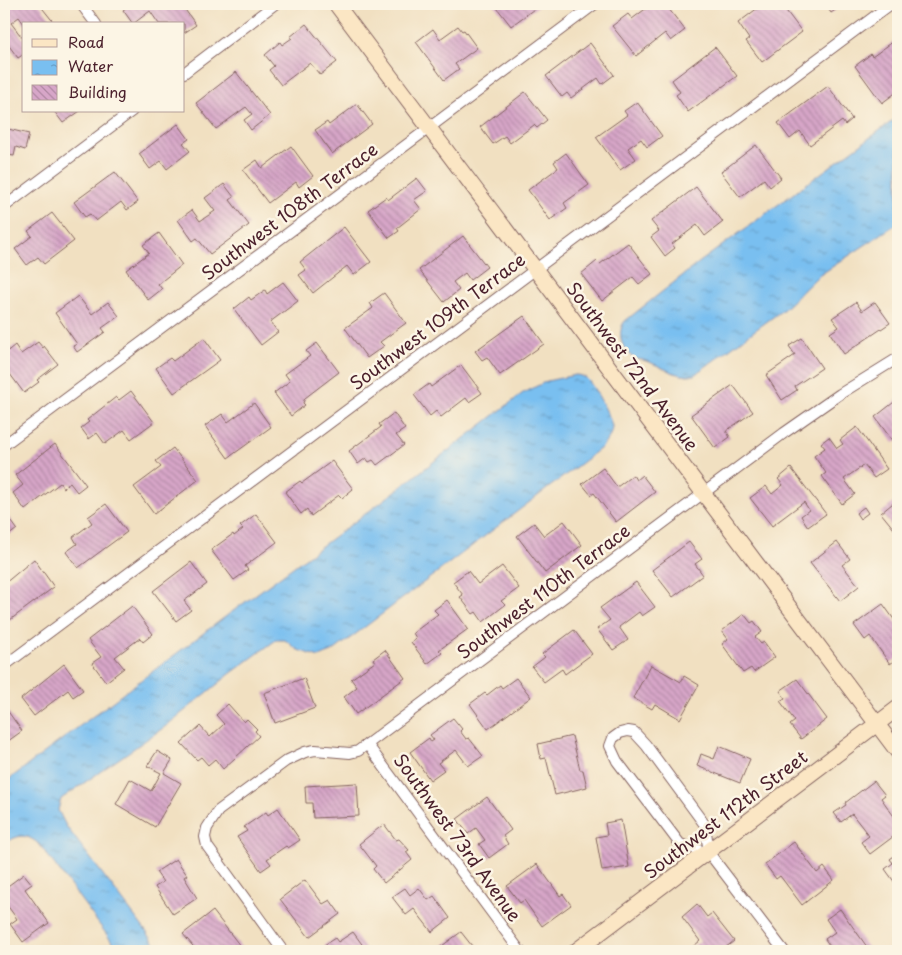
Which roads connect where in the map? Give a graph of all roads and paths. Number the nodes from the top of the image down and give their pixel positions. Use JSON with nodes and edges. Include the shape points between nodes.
{"nodes":[{"id":1,"x":81,"y":4,"type":"edge"},
{"id":2,"x":275,"y":4,"type":"edge"},
{"id":3,"x":336,"y":4,"type":"edge"},
{"id":4,"x":596,"y":4,"type":"edge"},
{"id":5,"x":891,"y":4,"type":"edge"},
{"id":6,"x":94,"y":22,"type":"edge"},
{"id":7,"x":185,"y":72,"type":"edge"},
{"id":8,"x":131,"y":112,"type":"edge"},
{"id":9,"x":430,"y":127,"type":"junction"},
{"id":10,"x":4,"y":207,"type":"edge"},
{"id":11,"x":535,"y":269,"type":"junction"},
{"id":12,"x":898,"y":358,"type":"edge"},
{"id":13,"x":4,"y":445,"type":"edge"},
{"id":14,"x":704,"y":494,"type":"junction"},
{"id":15,"x":4,"y":666,"type":"edge"},
{"id":16,"x":898,"y":708,"type":"edge"},
{"id":17,"x":877,"y":724,"type":"junction"},
{"id":18,"x":367,"y":744,"type":"junction"},
{"id":19,"x":898,"y":752,"type":"edge"},
{"id":20,"x":709,"y":852,"type":"junction"},
{"id":21,"x":283,"y":951,"type":"edge"},
{"id":22,"x":520,"y":951,"type":"edge"},
{"id":23,"x":576,"y":951,"type":"edge"},
{"id":24,"x":784,"y":951,"type":"edge"}],
"edges":[{"from":1,"to":6,"type":"street"},
{"from":2,"to":7,"type":"street"},
{"from":3,"to":9,"type":"street","name":"Southwest 72nd Avenue"},
{"from":4,"to":9,"type":"street","name":"Southwest 108th Terrace"},
{"from":5,"to":11,"type":"street","name":"Southwest 109th Terrace"},
{"from":8,"to":10,"type":"street"},
{"from":9,"to":11,"type":"street","name":"Southwest 72nd Avenue"},
{"from":9,"to":13,"type":"street","name":"Southwest 108th Terrace"},
{"from":11,"to":14,"type":"street","name":"Southwest 72nd Avenue"},
{"from":11,"to":15,"type":"street","name":"Southwest 109th Terrace"},
{"from":12,"to":14,"type":"street","name":"Southwest 110th Terrace","via":[[812,413]]},
{"from":14,"to":17,"type":"street","name":"Southwest 72nd Avenue"},
{"from":14,"to":18,"type":"street","name":"Southwest 110th Terrace"},
{"from":16,"to":17,"type":"street","name":"Southwest 112th Street"},
{"from":17,"to":19,"type":"street","name":"Southwest 72nd Avenue"},
{"from":17,"to":20,"type":"street","name":"Southwest 112th Street"},
{"from":18,"to":21,"type":"street","name":"Southwest 110th Terrace","via":[[350,753],[315,750],[294,757],[218,811],[207,828],[205,837],[210,853]]},
{"from":18,"to":22,"type":"street","name":"Southwest 73rd Avenue"},
{"from":20,"to":20,"type":"street","via":[[705,825],[642,740],[628,731],[613,738],[610,746],[617,761],[680,844]]},
{"from":20,"to":23,"type":"street","name":"Southwest 112th Street"},
{"from":20,"to":24,"type":"street"}]}
